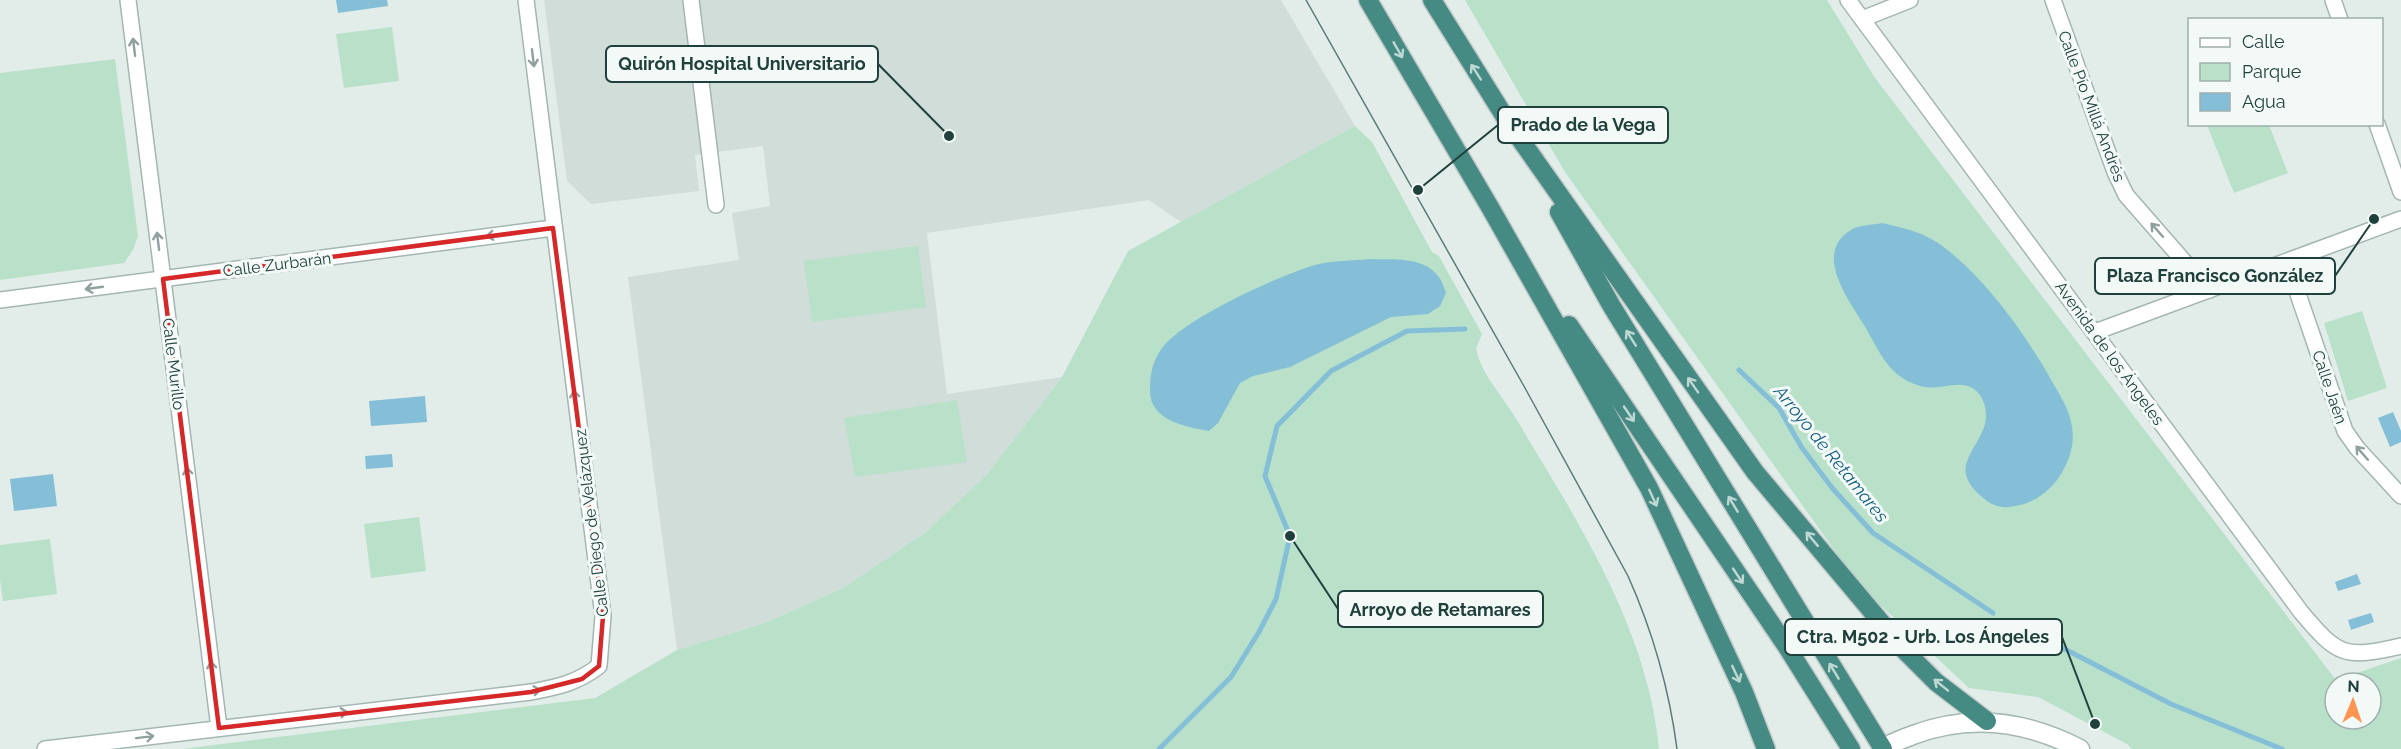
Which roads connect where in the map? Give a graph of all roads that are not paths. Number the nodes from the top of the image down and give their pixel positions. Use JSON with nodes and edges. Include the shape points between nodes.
{"nodes":[{"id":1,"x":128,"y":0,"type":"edge"},
{"id":2,"x":526,"y":0,"type":"edge"},
{"id":3,"x":691,"y":0,"type":"edge"},
{"id":4,"x":1368,"y":0,"type":"edge"},
{"id":5,"x":1432,"y":0,"type":"edge"},
{"id":6,"x":1848,"y":0,"type":"edge"},
{"id":7,"x":1910,"y":0,"type":"edge"},
{"id":8,"x":2053,"y":0,"type":"edge"},
{"id":9,"x":2333,"y":0,"type":"edge"},
{"id":10,"x":2339,"y":18,"type":"edge"},
{"id":11,"x":1862,"y":19,"type":"junction"},
{"id":12,"x":1508,"y":122,"type":"junction"},
{"id":13,"x":2378,"y":126,"type":"edge"},
{"id":14,"x":2401,"y":192,"type":"edge"},
{"id":15,"x":716,"y":205,"type":"dead end"},
{"id":16,"x":1491,"y":209,"type":"junction"},
{"id":17,"x":2401,"y":219,"type":"edge"},
{"id":18,"x":553,"y":228,"type":"junction"},
{"id":19,"x":2287,"y":262,"type":"junction"},
{"id":20,"x":163,"y":279,"type":"junction"},
{"id":21,"x":2209,"y":290,"type":"junction"},
{"id":22,"x":0,"y":300,"type":"edge"},
{"id":23,"x":2095,"y":332,"type":"junction"},
{"id":24,"x":2401,"y":496,"type":"edge"},
{"id":25,"x":2401,"y":646,"type":"edge"},
{"id":26,"x":1987,"y":721,"type":"junction"},
{"id":27,"x":219,"y":728,"type":"junction"},
{"id":28,"x":1846,"y":742,"type":"edge"},
{"id":29,"x":45,"y":749,"type":"edge"},
{"id":30,"x":1766,"y":749,"type":"edge"},
{"id":31,"x":1883,"y":749,"type":"edge"},
{"id":32,"x":2080,"y":749,"type":"edge"}],
"edges":[{"from":20,"to":1,"type":"street","name":"Calle Murillo","one_way":true},
{"from":2,"to":18,"type":"street","name":"Calle Diego de Velázquez","one_way":true},
{"from":3,"to":15,"type":"street"},
{"from":4,"to":16,"type":"highway","one_way":true},
{"from":12,"to":5,"type":"highway","one_way":true},
{"from":6,"to":11,"type":"street","name":"Avenida de los Ángeles"},
{"from":7,"to":11,"type":"street"},
{"from":21,"to":8,"type":"street","name":"Calle Pío Millá Andrés","one_way":true,"via":[[2126,195]]},
{"from":9,"to":10,"type":"street"},
{"from":11,"to":23,"type":"street","name":"Avenida de los Ángeles"},
{"from":26,"to":12,"type":"highway","one_way":true,"via":[[1936,682],[1906,652],[1755,472]]},
{"from":31,"to":12,"type":"highway","one_way":true,"via":[[1611,305]]},
{"from":13,"to":14,"type":"street"},
{"from":16,"to":28,"type":"highway","one_way":true},
{"from":16,"to":30,"type":"highway","one_way":true,"via":[[1649,488],[1744,692]]},
{"from":17,"to":19,"type":"street"},
{"from":18,"to":20,"type":"street","name":"Calle Zurbarán","one_way":true},
{"from":27,"to":18,"type":"street","name":"Calle Diego de Velázquez","one_way":true,"via":[[531,692],[582,679],[599,666],[603,616]]},
{"from":19,"to":21,"type":"street"},
{"from":24,"to":19,"type":"street","name":"Calle Jaén","one_way":true,"via":[[2345,431]]},
{"from":20,"to":22,"type":"street","name":"Calle Zurbarán","one_way":true},
{"from":27,"to":20,"type":"street","name":"Calle Murillo","one_way":true},
{"from":21,"to":23,"type":"street"},
{"from":23,"to":25,"type":"street","name":"Avenida de los Ángeles","via":[[2327,643],[2366,654]]},
{"from":26,"to":31,"type":"street","via":[[1936,726]]},
{"from":26,"to":32,"type":"street","via":[[2035,729]]},
{"from":29,"to":27,"type":"street","name":"Calle Diego de Velázquez","one_way":true}]}
